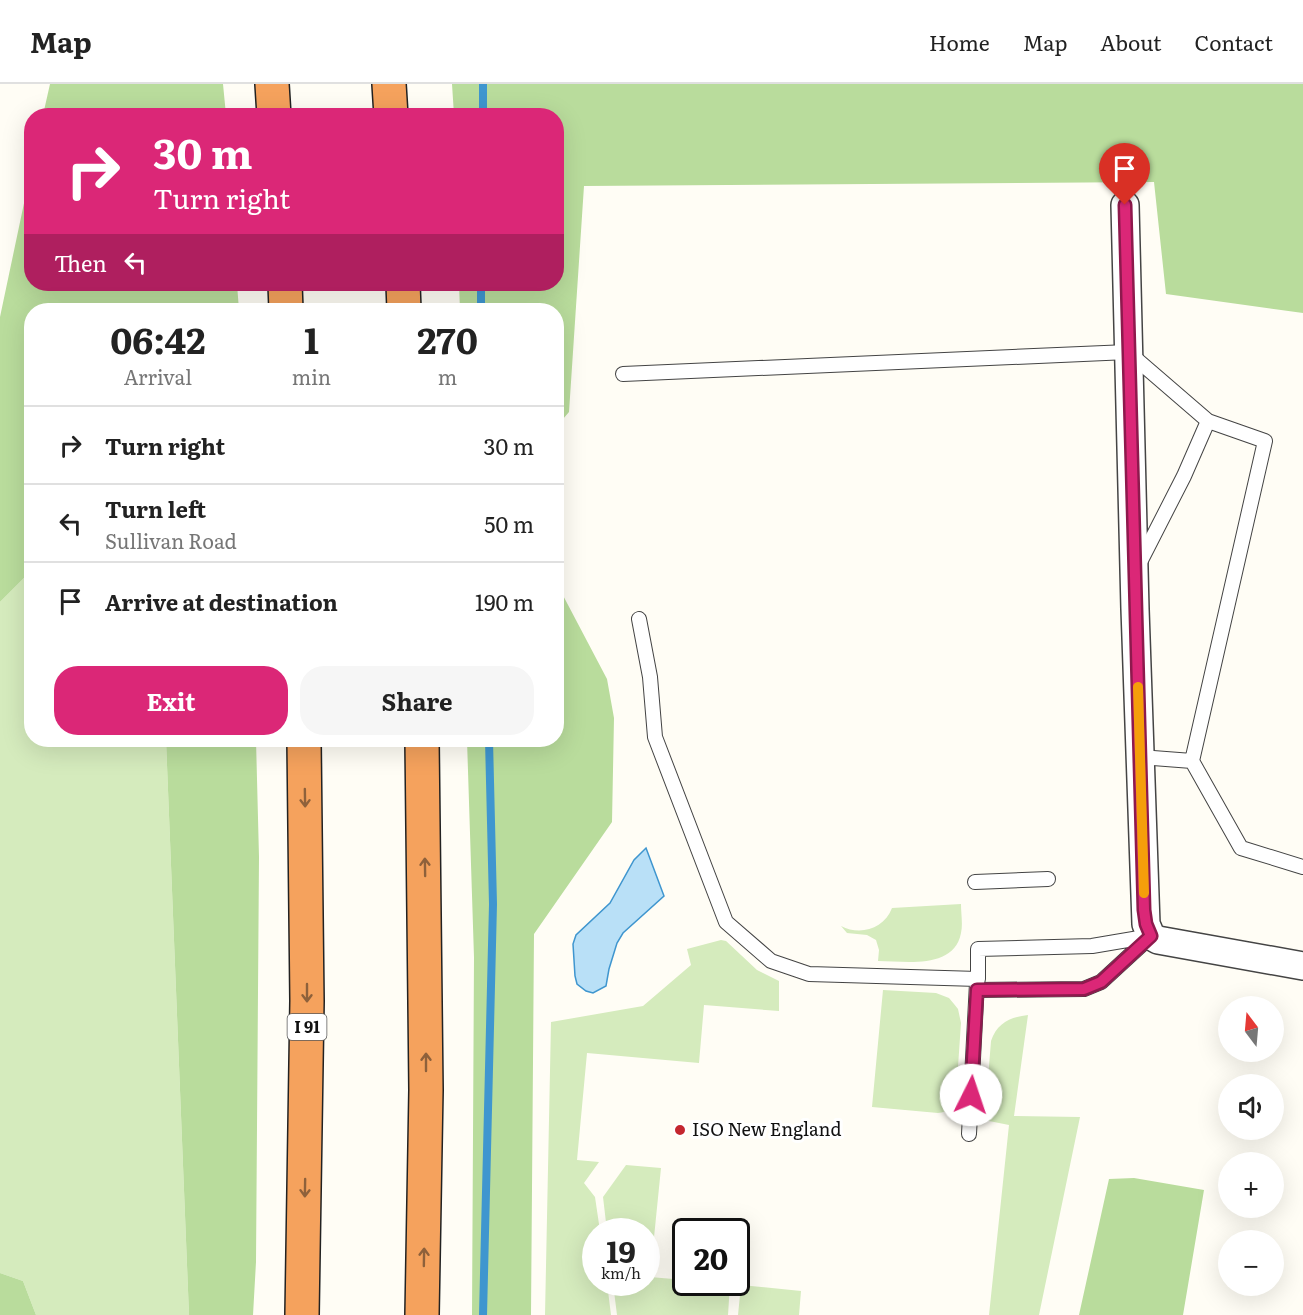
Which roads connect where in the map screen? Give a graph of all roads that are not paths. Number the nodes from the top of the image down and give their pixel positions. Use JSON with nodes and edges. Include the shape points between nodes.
{"nodes":[{"id":1,"x":272,"y":84,"type":"edge"},
{"id":2,"x":389,"y":84,"type":"edge"},
{"id":3,"x":274,"y":108,"type":"edge"},
{"id":4,"x":390,"y":108,"type":"edge"},
{"id":5,"x":1125,"y":205,"type":"dead end"},
{"id":6,"x":1128,"y":352,"type":"junction"},
{"id":7,"x":623,"y":374,"type":"dead end"},
{"id":8,"x":1208,"y":421,"type":"junction"},
{"id":9,"x":1134,"y":574,"type":"junction"},
{"id":10,"x":639,"y":619,"type":"dead end"},
{"id":11,"x":304,"y":747,"type":"edge"},
{"id":12,"x":422,"y":747,"type":"edge"},
{"id":13,"x":1140,"y":757,"type":"junction"},
{"id":14,"x":1192,"y":761,"type":"junction"},
{"id":15,"x":1303,"y":867,"type":"edge"},
{"id":16,"x":1048,"y":879,"type":"dead end"},
{"id":17,"x":975,"y":882,"type":"dead end"},
{"id":18,"x":1151,"y":936,"type":"junction"},
{"id":19,"x":1303,"y":966,"type":"edge"},
{"id":20,"x":977,"y":984,"type":"junction"},
{"id":21,"x":969,"y":1134,"type":"dead end"},
{"id":22,"x":302,"y":1315,"type":"edge"},
{"id":23,"x":422,"y":1315,"type":"edge"}],
"edges":[{"from":1,"to":3,"type":"highway"},
{"from":2,"to":4,"type":"highway"},
{"from":5,"to":6,"type":"street"},
{"from":6,"to":7,"type":"lane"},
{"from":6,"to":8,"type":"lane"},
{"from":6,"to":9,"type":"street"},
{"from":8,"to":9,"type":"lane"},
{"from":8,"to":14,"type":"lane","via":[[1265,441]]},
{"from":9,"to":13,"type":"street"},
{"from":10,"to":20,"type":"lane","via":[[650,677],[654,737],[726,922],[771,961],[810,974]]},
{"from":11,"to":22,"type":"highway","number":"I 91","one_way":true,"via":[[307,1012]]},
{"from":23,"to":12,"type":"highway","one_way":true,"via":[[426,1090]]},
{"from":13,"to":14,"type":"lane"},
{"from":13,"to":18,"type":"street","via":[[1144,910]]},
{"from":14,"to":15,"type":"lane","via":[[1241,848]]},
{"from":16,"to":17,"type":"lane"},
{"from":18,"to":19,"type":"street"},
{"from":18,"to":20,"type":"lane","via":[[1101,982],[1084,989]]},
{"from":18,"to":20,"type":"lane","via":[[1092,946],[978,949]]},
{"from":20,"to":21,"type":"lane"}]}
